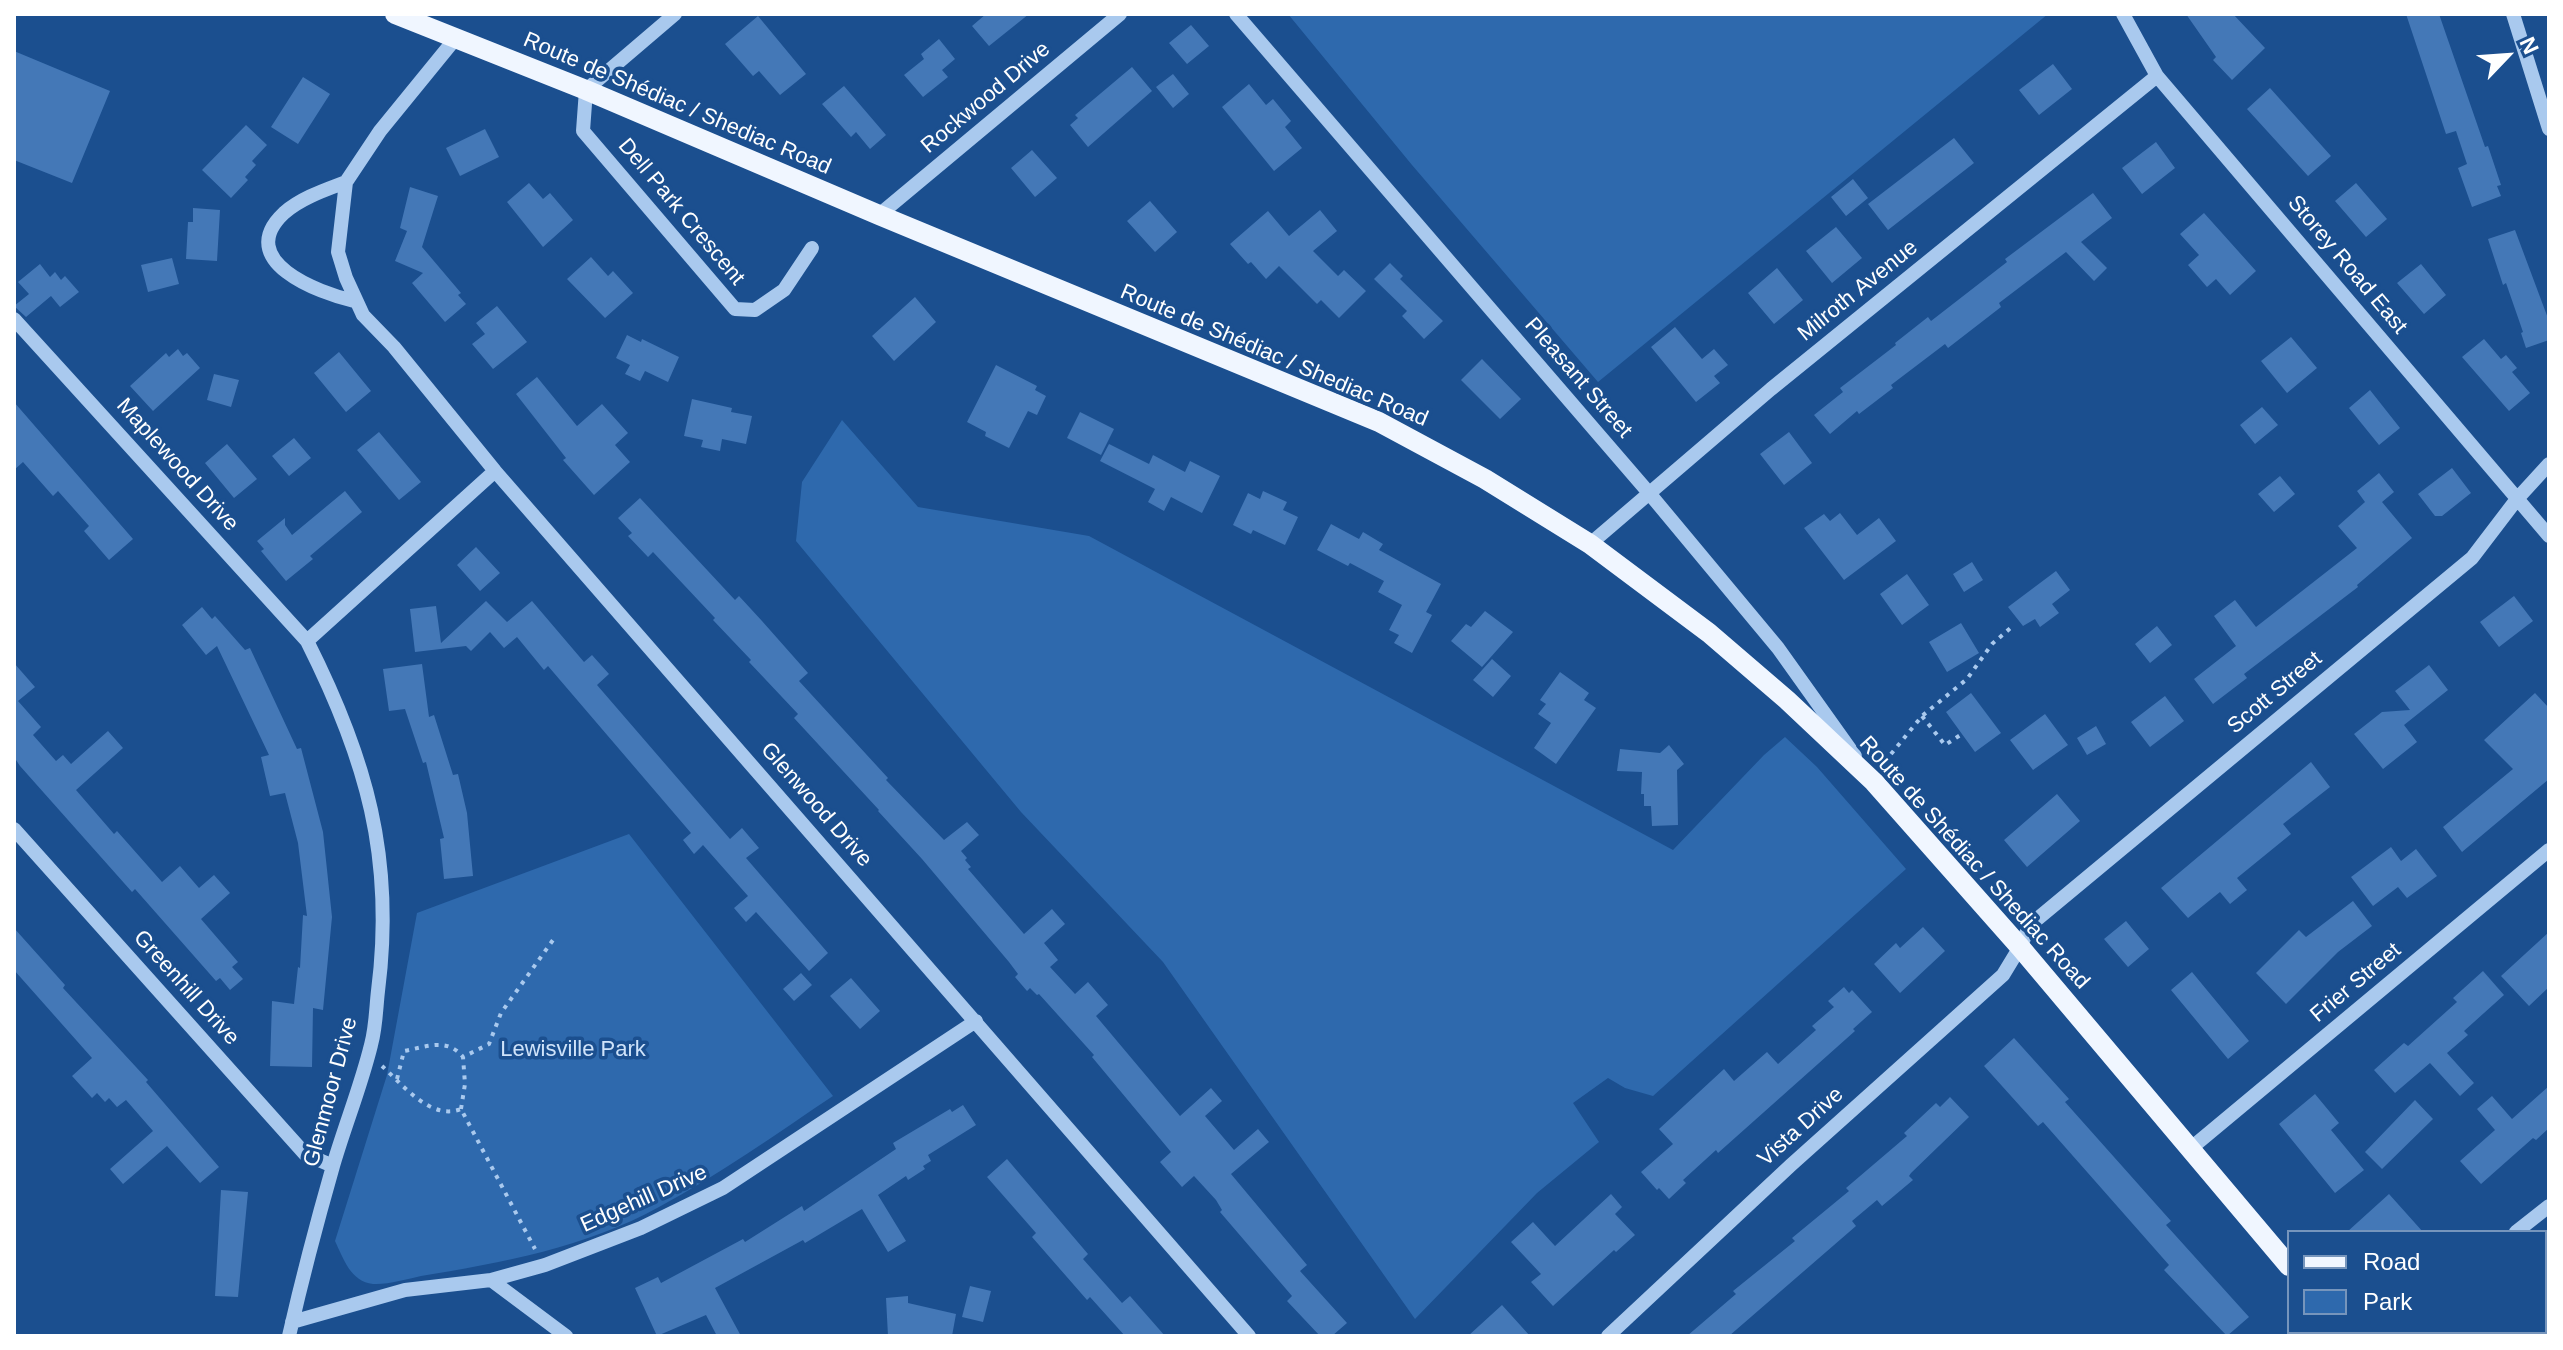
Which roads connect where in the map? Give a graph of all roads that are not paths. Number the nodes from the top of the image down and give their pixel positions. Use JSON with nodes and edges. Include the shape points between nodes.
{"nodes":[{"id":1,"x":395,"y":14,"type":"edge"},
{"id":2,"x":675,"y":14,"type":"edge"},
{"id":3,"x":1120,"y":14,"type":"edge"},
{"id":4,"x":1236,"y":14,"type":"edge"},
{"id":5,"x":2123,"y":14,"type":"edge"},
{"id":6,"x":2513,"y":14,"type":"edge"},
{"id":7,"x":455,"y":39,"type":"junction"},
{"id":8,"x":2157,"y":76,"type":"junction"},
{"id":9,"x":586,"y":90,"type":"junction"},
{"id":10,"x":2549,"y":129,"type":"edge"},
{"id":11,"x":346,"y":182,"type":"junction"},
{"id":12,"x":879,"y":215,"type":"junction"},
{"id":13,"x":812,"y":248,"type":"dead end"},
{"id":14,"x":354,"y":301,"type":"junction"},
{"id":15,"x":14,"y":319,"type":"edge"},
{"id":16,"x":2549,"y":464,"type":"edge"},
{"id":17,"x":495,"y":471,"type":"junction"},
{"id":18,"x":1649,"y":493,"type":"junction"},
{"id":19,"x":2517,"y":499,"type":"junction"},
{"id":20,"x":2549,"y":536,"type":"edge"},
{"id":21,"x":1590,"y":544,"type":"junction"},
{"id":22,"x":307,"y":641,"type":"junction"},
{"id":23,"x":1874,"y":782,"type":"junction"},
{"id":24,"x":14,"y":829,"type":"edge"},
{"id":25,"x":2549,"y":850,"type":"edge"},
{"id":26,"x":2020,"y":947,"type":"junction"},
{"id":27,"x":976,"y":1021,"type":"junction"},
{"id":28,"x":2190,"y":1149,"type":"junction"},
{"id":29,"x":333,"y":1166,"type":"junction"},
{"id":30,"x":2549,"y":1206,"type":"edge"},
{"id":31,"x":2519,"y":1230,"type":"edge"},
{"id":32,"x":2287,"y":1264,"type":"edge"},
{"id":33,"x":491,"y":1280,"type":"junction"},
{"id":34,"x":290,"y":1329,"type":"edge"},
{"id":35,"x":566,"y":1336,"type":"edge"},
{"id":36,"x":1249,"y":1336,"type":"edge"},
{"id":37,"x":1608,"y":1336,"type":"edge"}],
"edges":[{"from":1,"to":7,"type":"main road","name":"Route de Shédiac / Shediac Road"},
{"from":2,"to":9,"type":"street"},
{"from":3,"to":12,"type":"street","name":"Rockwood Drive"},
{"from":4,"to":18,"type":"street","name":"Pleasant Street"},
{"from":5,"to":8,"type":"street","name":"Storey Road East"},
{"from":6,"to":10,"type":"street"},
{"from":7,"to":9,"type":"main road","name":"Route de Shédiac / Shediac Road"},
{"from":7,"to":11,"type":"street","name":"Glenwood Drive"},
{"from":8,"to":18,"type":"street","name":"Milroth Avenue"},
{"from":8,"to":19,"type":"street","name":"Storey Road East"},
{"from":9,"to":12,"type":"main road","name":"Route de Shédiac / Shediac Road"},
{"from":9,"to":13,"type":"street","name":"Dell Park Crescent","via":[[583,131],[735,309],[755,310],[784,290]]},
{"from":11,"to":14,"type":"street","name":"Glenwood Drive","via":[[338,252]]},
{"from":11,"to":14,"type":"street","via":[[286,212],[269,242],[280,269],[330,295]]},
{"from":12,"to":21,"type":"main road","name":"Route de Shédiac / Shediac Road","via":[[1379,422]]},
{"from":14,"to":17,"type":"street","name":"Glenwood Drive"},
{"from":15,"to":22,"type":"street","name":"Maplewood Drive"},
{"from":16,"to":19,"type":"street","name":"Scott Street"},
{"from":17,"to":22,"type":"street"},
{"from":17,"to":27,"type":"street","name":"Glenwood Drive"},
{"from":18,"to":21,"type":"street","name":"Milroth Avenue"},
{"from":18,"to":23,"type":"street","name":"Pleasant Street","via":[[1778,648]]},
{"from":19,"to":20,"type":"street","name":"Storey Road East"},
{"from":19,"to":26,"type":"street","name":"Scott Street","via":[[2472,558],[2030,925]]},
{"from":21,"to":23,"type":"main road","name":"Route de Shédiac / Shediac Road","via":[[1709,633]]},
{"from":22,"to":29,"type":"street","name":"Glenmoor Drive","via":[[357,754],[381,861],[385,915],[369,1054]]},
{"from":23,"to":26,"type":"main road","name":"Route de Shédiac / Shediac Road"},
{"from":24,"to":29,"type":"street","name":"Greenhill Drive","via":[[305,1154]]},
{"from":25,"to":28,"type":"street","name":"Frier Street"},
{"from":26,"to":28,"type":"main road","name":"Route de Shédiac / Shediac Road"},
{"from":26,"to":37,"type":"street","name":"Vista Drive","via":[[2003,975]]},
{"from":27,"to":33,"type":"street","name":"Edgehill Drive","via":[[723,1188],[641,1228],[544,1266]]},
{"from":27,"to":36,"type":"street","name":"Glenwood Drive"},
{"from":28,"to":32,"type":"main road","name":"Route de Shédiac / Shediac Road"},
{"from":29,"to":34,"type":"street","name":"Glenmoor Drive"},
{"from":30,"to":31,"type":"street"},
{"from":33,"to":34,"type":"street","name":"Edgehill Drive","via":[[405,1290]]},
{"from":33,"to":35,"type":"street"}]}
